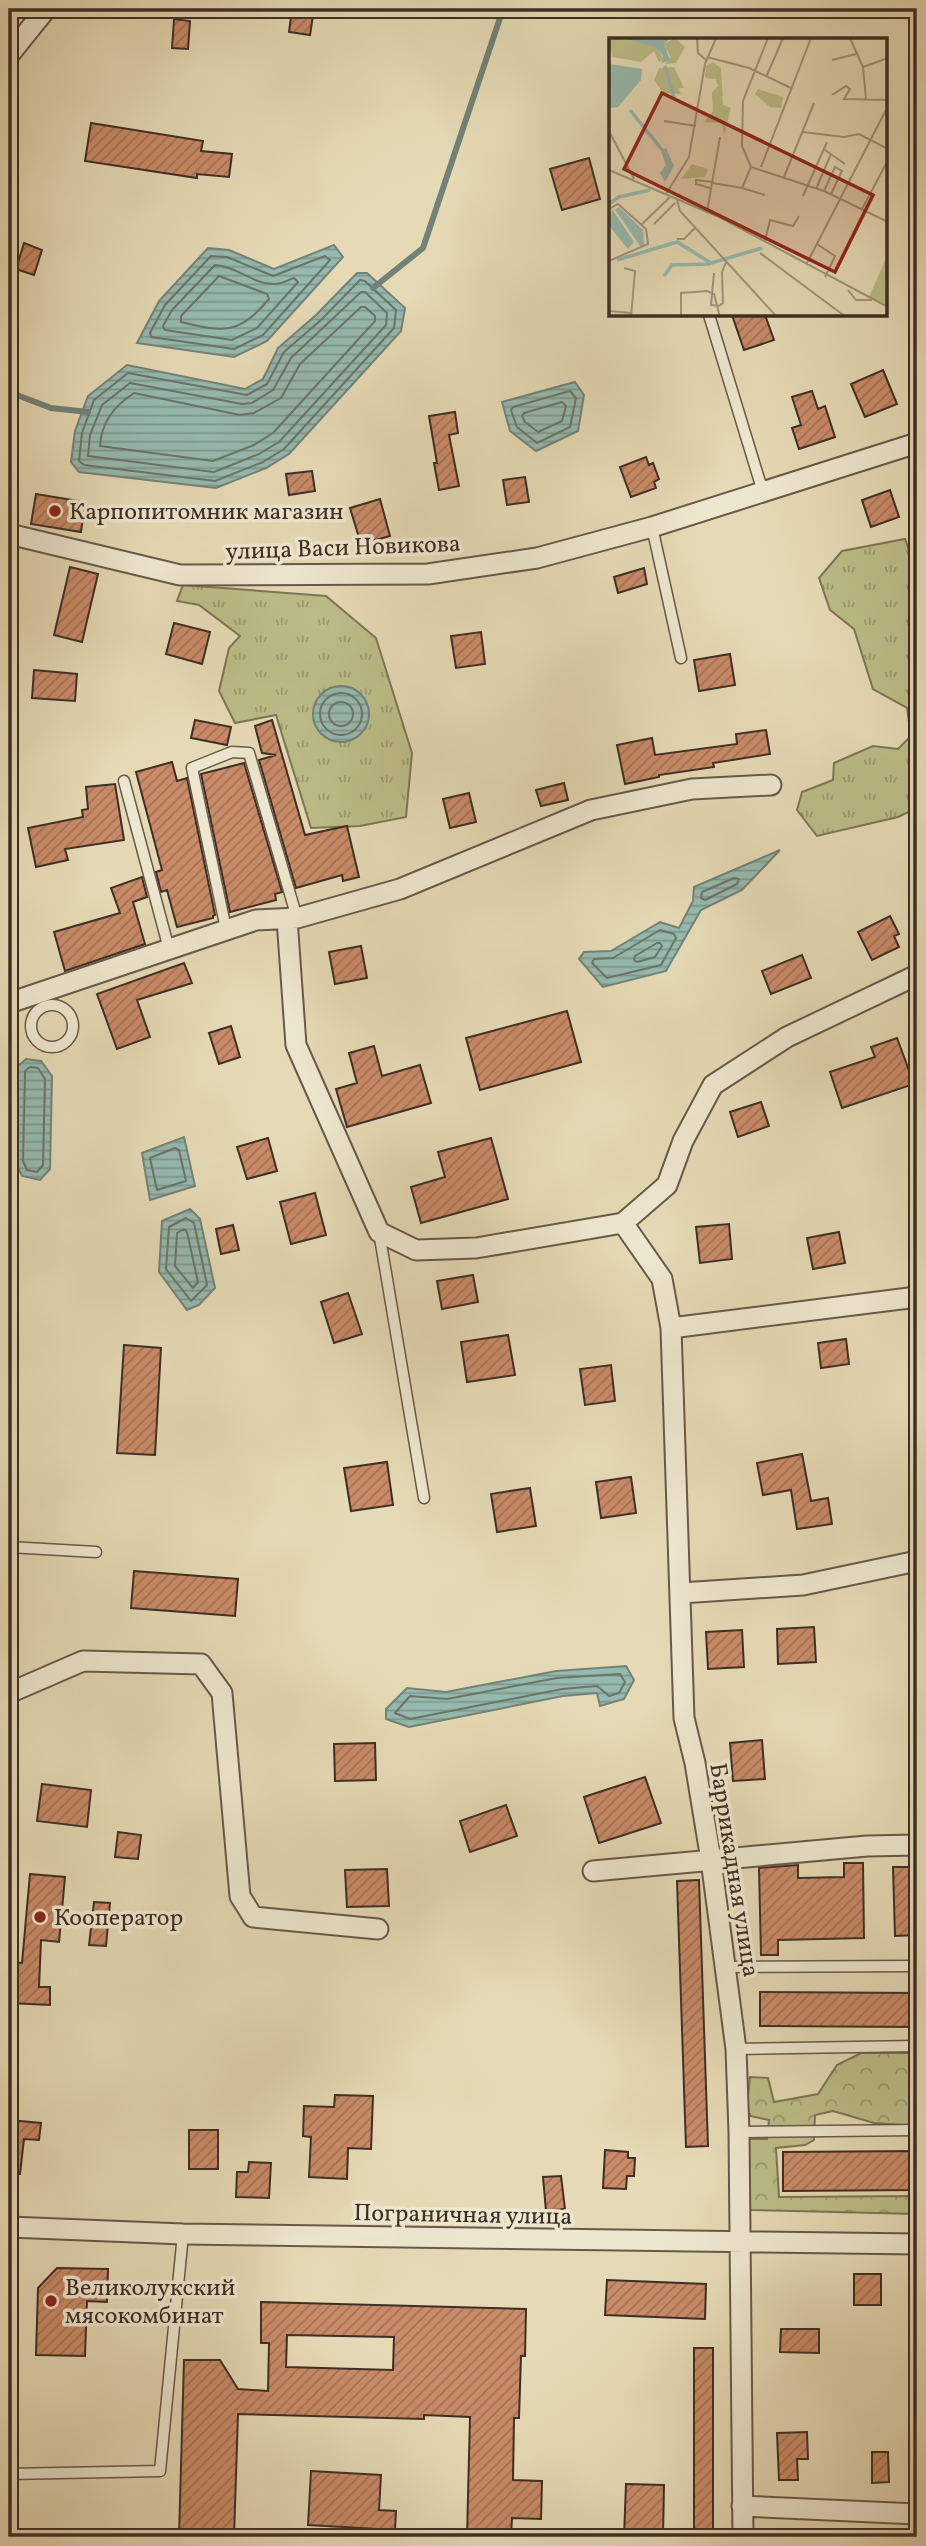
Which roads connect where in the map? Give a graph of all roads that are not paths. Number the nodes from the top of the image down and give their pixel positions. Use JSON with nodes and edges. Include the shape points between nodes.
{"nodes":[{"id":1,"x":46,"y":9,"type":"edge"},
{"id":2,"x":9,"y":55,"type":"edge"},
{"id":3,"x":710,"y":317,"type":"edge"},
{"id":4,"x":917,"y":443,"type":"edge"},
{"id":5,"x":763,"y":492,"type":"junction"},
{"id":6,"x":652,"y":527,"type":"junction"},
{"id":7,"x":9,"y":534,"type":"edge"},
{"id":8,"x":681,"y":658,"type":"dead end"},
{"id":9,"x":124,"y":781,"type":"dead end"},
{"id":10,"x":771,"y":785,"type":"dead end"},
{"id":11,"x":292,"y":919,"type":"junction"},
{"id":12,"x":226,"y":929,"type":"junction"},
{"id":13,"x":169,"y":949,"type":"junction"},
{"id":14,"x":917,"y":975,"type":"edge"},
{"id":15,"x":43,"y":999,"type":"junction"},
{"id":16,"x":9,"y":1003,"type":"edge"},
{"id":17,"x":623,"y":1223,"type":"junction"},
{"id":18,"x":379,"y":1232,"type":"junction"},
{"id":19,"x":917,"y":1297,"type":"edge"},
{"id":20,"x":671,"y":1328,"type":"junction"},
{"id":21,"x":424,"y":1498,"type":"dead end"},
{"id":22,"x":9,"y":1547,"type":"edge"},
{"id":23,"x":96,"y":1552,"type":"dead end"},
{"id":24,"x":917,"y":1561,"type":"edge"},
{"id":25,"x":681,"y":1593,"type":"junction"},
{"id":26,"x":9,"y":1693,"type":"edge"},
{"id":27,"x":917,"y":1845,"type":"edge"},
{"id":28,"x":711,"y":1860,"type":"junction"},
{"id":29,"x":593,"y":1871,"type":"dead end"},
{"id":30,"x":377,"y":1929,"type":"dead end"},
{"id":31,"x":725,"y":1966,"type":"junction"},
{"id":32,"x":917,"y":1966,"type":"edge"},
{"id":33,"x":917,"y":2046,"type":"edge"},
{"id":34,"x":736,"y":2049,"type":"junction"},
{"id":35,"x":917,"y":2130,"type":"edge"},
{"id":36,"x":739,"y":2132,"type":"junction"},
{"id":37,"x":9,"y":2227,"type":"edge"},
{"id":38,"x":183,"y":2234,"type":"junction"},
{"id":39,"x":740,"y":2242,"type":"junction"},
{"id":40,"x":917,"y":2244,"type":"edge"},
{"id":41,"x":9,"y":2474,"type":"edge"},
{"id":42,"x":742,"y":2506,"type":"junction"},
{"id":43,"x":917,"y":2514,"type":"edge"},
{"id":44,"x":743,"y":2537,"type":"edge"}],
"edges":[{"from":1,"to":2,"type":"street"},
{"from":3,"to":5,"type":"lane"},
{"from":4,"to":5,"type":"street","name":"улица Васи Новикова"},
{"from":5,"to":6,"type":"street","name":"улица Васи Новикова"},
{"from":6,"to":7,"type":"street","name":"улица Васи Новикова","via":[[537,558],[428,574],[180,575]]},
{"from":6,"to":8,"type":"lane"},
{"from":9,"to":13,"type":"lane"},
{"from":10,"to":11,"type":"street","via":[[692,789],[591,810],[400,889]]},
{"from":11,"to":12,"type":"street","via":[[256,920]]},
{"from":11,"to":12,"type":"lane","via":[[249,753],[232,752],[192,768]]},
{"from":11,"to":18,"type":"street","via":[[296,1045]]},
{"from":12,"to":13,"type":"street"},
{"from":13,"to":15,"type":"street"},
{"from":14,"to":17,"type":"street","via":[[787,1037],[713,1085],[683,1141],[667,1185]]},
{"from":15,"to":15,"type":"lane","via":[[32,1017],[31,1031],[38,1043],[59,1047],[73,1031],[71,1016]]},
{"from":15,"to":16,"type":"street"},
{"from":17,"to":18,"type":"street","via":[[476,1248],[416,1250]]},
{"from":17,"to":20,"type":"street","name":"Баррикадная улица","via":[[662,1279]]},
{"from":18,"to":21,"type":"lane"},
{"from":19,"to":20,"type":"street"},
{"from":20,"to":25,"type":"street","name":"Баррикадная улица"},
{"from":22,"to":23,"type":"lane"},
{"from":24,"to":25,"type":"street","via":[[803,1585]]},
{"from":25,"to":28,"type":"street","name":"Баррикадная улица","via":[[684,1718]]},
{"from":26,"to":30,"type":"street","via":[[83,1661],[201,1664],[222,1693],[240,1896],[253,1917]]},
{"from":27,"to":28,"type":"street"},
{"from":28,"to":29,"type":"street"},
{"from":28,"to":31,"type":"street","name":"Баррикадная улица"},
{"from":31,"to":32,"type":"lane"},
{"from":31,"to":34,"type":"street","name":"Баррикадная улица"},
{"from":33,"to":34,"type":"lane"},
{"from":34,"to":36,"type":"street","name":"Баррикадная улица"},
{"from":35,"to":36,"type":"lane"},
{"from":36,"to":39,"type":"street","name":"Баррикадная улица"},
{"from":37,"to":38,"type":"street","name":"Пограничная улица"},
{"from":38,"to":39,"type":"street","name":"Пограничная улица"},
{"from":38,"to":41,"type":"lane","via":[[160,2470]]},
{"from":39,"to":40,"type":"street","name":"Пограничная улица"},
{"from":39,"to":42,"type":"street","name":"Баррикадная улица"},
{"from":42,"to":43,"type":"street"},
{"from":42,"to":44,"type":"street","name":"Баррикадная улица"}]}
